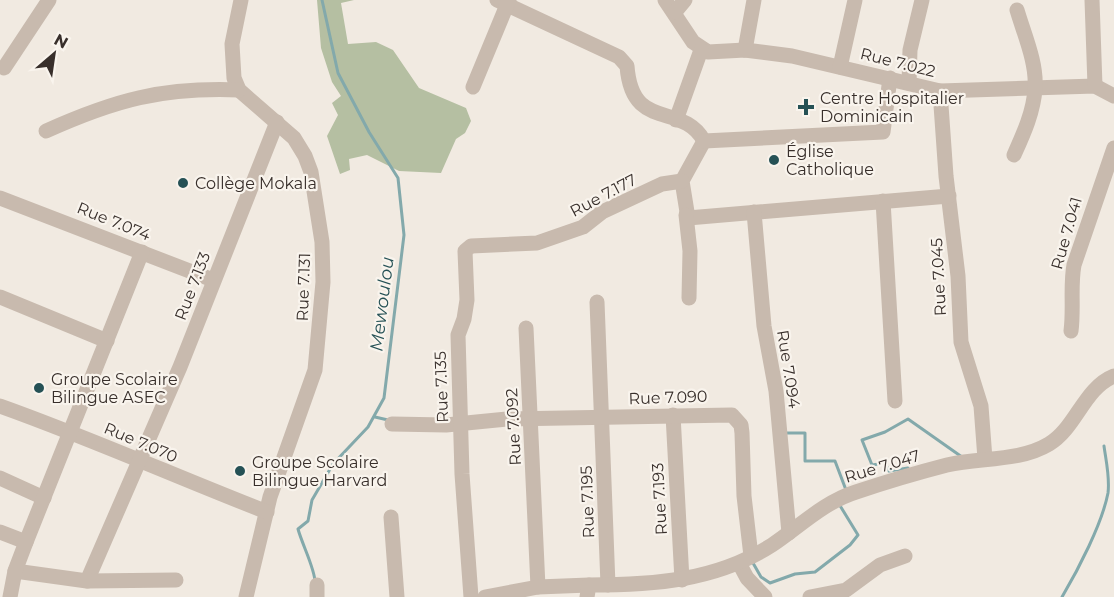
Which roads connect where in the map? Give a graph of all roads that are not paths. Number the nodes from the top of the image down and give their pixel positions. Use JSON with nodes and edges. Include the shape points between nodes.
{"nodes":[{"id":1,"x":49,"y":0,"type":"edge"},
{"id":2,"x":241,"y":0,"type":"edge"},
{"id":3,"x":685,"y":0,"type":"edge"},
{"id":4,"x":754,"y":0,"type":"edge"},
{"id":5,"x":855,"y":0,"type":"edge"},
{"id":6,"x":922,"y":0,"type":"edge"},
{"id":7,"x":1092,"y":0,"type":"edge"},
{"id":8,"x":504,"y":1,"type":"edge"},
{"id":9,"x":670,"y":6,"type":"edge"},
{"id":10,"x":1017,"y":10,"type":"dead end"},
{"id":11,"x":701,"y":50,"type":"junction"},
{"id":12,"x":745,"y":50,"type":"junction"},
{"id":13,"x":840,"y":67,"type":"junction"},
{"id":14,"x":4,"y":68,"type":"dead end"},
{"id":15,"x":890,"y":78,"type":"junction"},
{"id":16,"x":909,"y":83,"type":"junction"},
{"id":17,"x":1095,"y":86,"type":"junction"},
{"id":18,"x":473,"y":87,"type":"dead end"},
{"id":19,"x":1035,"y":88,"type":"junction"},
{"id":20,"x":239,"y":90,"type":"junction"},
{"id":21,"x":940,"y":91,"type":"junction"},
{"id":22,"x":1114,"y":96,"type":"edge"},
{"id":23,"x":676,"y":120,"type":"junction"},
{"id":24,"x":278,"y":122,"type":"junction"},
{"id":25,"x":46,"y":131,"type":"dead end"},
{"id":26,"x":704,"y":141,"type":"junction"},
{"id":27,"x":1114,"y":148,"type":"edge"},
{"id":28,"x":1014,"y":155,"type":"dead end"},
{"id":29,"x":682,"y":182,"type":"junction"},
{"id":30,"x":949,"y":196,"type":"junction"},
{"id":31,"x":0,"y":198,"type":"edge"},
{"id":32,"x":883,"y":201,"type":"junction"},
{"id":33,"x":754,"y":212,"type":"junction"},
{"id":34,"x":686,"y":215,"type":"junction"},
{"id":35,"x":468,"y":248,"type":"joint"},
{"id":36,"x":142,"y":252,"type":"junction"},
{"id":37,"x":213,"y":280,"type":"junction"},
{"id":38,"x":0,"y":297,"type":"edge"},
{"id":39,"x":689,"y":298,"type":"dead end"},
{"id":40,"x":597,"y":302,"type":"dead end"},
{"id":41,"x":526,"y":328,"type":"dead end"},
{"id":42,"x":1071,"y":331,"type":"dead end"},
{"id":43,"x":106,"y":341,"type":"junction"},
{"id":44,"x":1114,"y":376,"type":"edge"},
{"id":45,"x":895,"y":402,"type":"dead end"},
{"id":46,"x":0,"y":406,"type":"edge"},
{"id":47,"x":673,"y":415,"type":"junction"},
{"id":48,"x":602,"y":417,"type":"junction"},
{"id":49,"x":530,"y":418,"type":"junction"},
{"id":50,"x":460,"y":423,"type":"junction"},
{"id":51,"x":392,"y":424,"type":"dead end"},
{"id":52,"x":71,"y":431,"type":"junction"},
{"id":53,"x":985,"y":459,"type":"junction"},
{"id":54,"x":140,"y":462,"type":"junction"},
{"id":55,"x":0,"y":478,"type":"edge"},
{"id":56,"x":44,"y":498,"type":"junction"},
{"id":57,"x":267,"y":512,"type":"junction"},
{"id":58,"x":391,"y":517,"type":"dead end"},
{"id":59,"x":0,"y":532,"type":"edge"},
{"id":60,"x":789,"y":533,"type":"junction"},
{"id":61,"x":26,"y":542,"type":"junction"},
{"id":62,"x":905,"y":556,"type":"dead end"},
{"id":63,"x":745,"y":559,"type":"junction"},
{"id":64,"x":15,"y":571,"type":"junction"},
{"id":65,"x":87,"y":580,"type":"junction"},
{"id":66,"x":176,"y":580,"type":"dead end"},
{"id":67,"x":682,"y":580,"type":"junction"},
{"id":68,"x":609,"y":585,"type":"junction"},
{"id":69,"x":538,"y":587,"type":"junction"},
{"id":70,"x":667,"y":590,"type":"edge"},
{"id":71,"x":588,"y":591,"type":"edge"},
{"id":72,"x":10,"y":597,"type":"edge"},
{"id":73,"x":246,"y":597,"type":"edge"},
{"id":74,"x":397,"y":597,"type":"edge"},
{"id":75,"x":471,"y":597,"type":"edge"},
{"id":76,"x":485,"y":597,"type":"edge"},
{"id":77,"x":765,"y":597,"type":"edge"},
{"id":78,"x":810,"y":597,"type":"edge"}],
"edges":[{"from":1,"to":14,"type":"street"},
{"from":2,"to":20,"type":"street","via":[[231,66]]},
{"from":3,"to":9,"type":"street"},
{"from":4,"to":12,"type":"street"},
{"from":5,"to":13,"type":"street"},
{"from":6,"to":16,"type":"street","via":[[910,50]]},
{"from":7,"to":17,"type":"street"},
{"from":8,"to":18,"type":"street"},
{"from":8,"to":23,"type":"street","via":[[619,57],[627,66],[635,98],[655,113]]},
{"from":9,"to":11,"type":"street"},
{"from":10,"to":19,"type":"street"},
{"from":11,"to":12,"type":"street","name":"Rue 7.022"},
{"from":11,"to":23,"type":"street"},
{"from":12,"to":13,"type":"street","name":"Rue 7.022"},
{"from":13,"to":15,"type":"street","name":"Rue 7.022"},
{"from":15,"to":16,"type":"street","name":"Rue 7.022"},
{"from":15,"to":26,"type":"street","via":[[883,132]]},
{"from":16,"to":21,"type":"street","name":"Rue 7.022"},
{"from":17,"to":19,"type":"street","name":"Rue 7.022"},
{"from":17,"to":22,"type":"street","name":"Rue 7.022"},
{"from":19,"to":21,"type":"street","name":"Rue 7.022"},
{"from":19,"to":28,"type":"street","via":[[1026,128]]},
{"from":20,"to":24,"type":"street","name":"Rue 7.131"},
{"from":20,"to":25,"type":"street","via":[[189,89],[147,94],[94,109]]},
{"from":21,"to":30,"type":"street","name":"Rue 7.045"},
{"from":23,"to":26,"type":"street","via":[[694,128]]},
{"from":24,"to":37,"type":"street","name":"Rue 7.133"},
{"from":24,"to":57,"type":"street","name":"Rue 7.131","via":[[294,138],[311,172],[322,242],[322,282],[315,370]]},
{"from":26,"to":29,"type":"street"},
{"from":27,"to":42,"type":"street","name":"Rue 7.041","via":[[1074,265]]},
{"from":29,"to":34,"type":"street"},
{"from":29,"to":35,"type":"street","name":"Rue 7.177","via":[[662,184],[602,212],[583,227],[537,243]]},
{"from":30,"to":32,"type":"street"},
{"from":30,"to":53,"type":"street","name":"Rue 7.045","via":[[961,342],[981,406]]},
{"from":31,"to":36,"type":"street","name":"Rue 7.074"},
{"from":32,"to":33,"type":"street"},
{"from":32,"to":45,"type":"street"},
{"from":33,"to":34,"type":"street","via":[[693,218]]},
{"from":33,"to":60,"type":"street","name":"Rue 7.094"},
{"from":34,"to":39,"type":"street"},
{"from":35,"to":50,"type":"street","name":"Rue 7.135","via":[[464,255],[466,310],[458,335]]},
{"from":36,"to":37,"type":"street","name":"Rue 7.074"},
{"from":36,"to":43,"type":"street"},
{"from":37,"to":54,"type":"street","name":"Rue 7.133"},
{"from":38,"to":43,"type":"street"},
{"from":40,"to":48,"type":"street","name":"Rue 7.195"},
{"from":41,"to":49,"type":"street","name":"Rue 7.092"},
{"from":43,"to":52,"type":"street"},
{"from":44,"to":53,"type":"street","name":"Rue 7.047","via":[[1100,384],[1050,444],[1032,452]]},
{"from":46,"to":52,"type":"street","name":"Rue 7.070"},
{"from":47,"to":48,"type":"street","name":"Rue 7.090"},
{"from":47,"to":63,"type":"street","name":"Rue 7.090","via":[[722,413],[732,415],[741,425]]},
{"from":47,"to":67,"type":"street","name":"Rue 7.193"},
{"from":48,"to":49,"type":"street","name":"Rue 7.090"},
{"from":48,"to":68,"type":"street","name":"Rue 7.195"},
{"from":49,"to":50,"type":"street","name":"Rue 7.090"},
{"from":49,"to":69,"type":"street","name":"Rue 7.092"},
{"from":50,"to":51,"type":"street","name":"Rue 7.090"},
{"from":50,"to":75,"type":"street","name":"Rue 7.135"},
{"from":52,"to":54,"type":"street","name":"Rue 7.070"},
{"from":52,"to":56,"type":"street"},
{"from":53,"to":60,"type":"street","name":"Rue 7.047","via":[[948,465],[835,499]]},
{"from":54,"to":57,"type":"street","name":"Rue 7.070"},
{"from":54,"to":65,"type":"street","name":"Rue 7.133"},
{"from":55,"to":56,"type":"street"},
{"from":56,"to":61,"type":"street"},
{"from":57,"to":73,"type":"street","name":"Rue 7.131"},
{"from":58,"to":74,"type":"street"},
{"from":59,"to":61,"type":"street"},
{"from":60,"to":63,"type":"street","name":"Rue 7.047"},
{"from":61,"to":64,"type":"street"},
{"from":62,"to":78,"type":"street","via":[[880,565],[846,590]]},
{"from":63,"to":67,"type":"street","name":"Rue 7.047"},
{"from":63,"to":77,"type":"street","via":[[747,578]]},
{"from":64,"to":65,"type":"street"},
{"from":64,"to":72,"type":"street"},
{"from":65,"to":66,"type":"street"},
{"from":67,"to":70,"type":"street","name":"Rue 7.047"},
{"from":68,"to":70,"type":"street","name":"Rue 7.047"},
{"from":68,"to":71,"type":"street","name":"Rue 7.047"},
{"from":69,"to":71,"type":"street","name":"Rue 7.047"},
{"from":69,"to":76,"type":"street","name":"Rue 7.047"}]}
